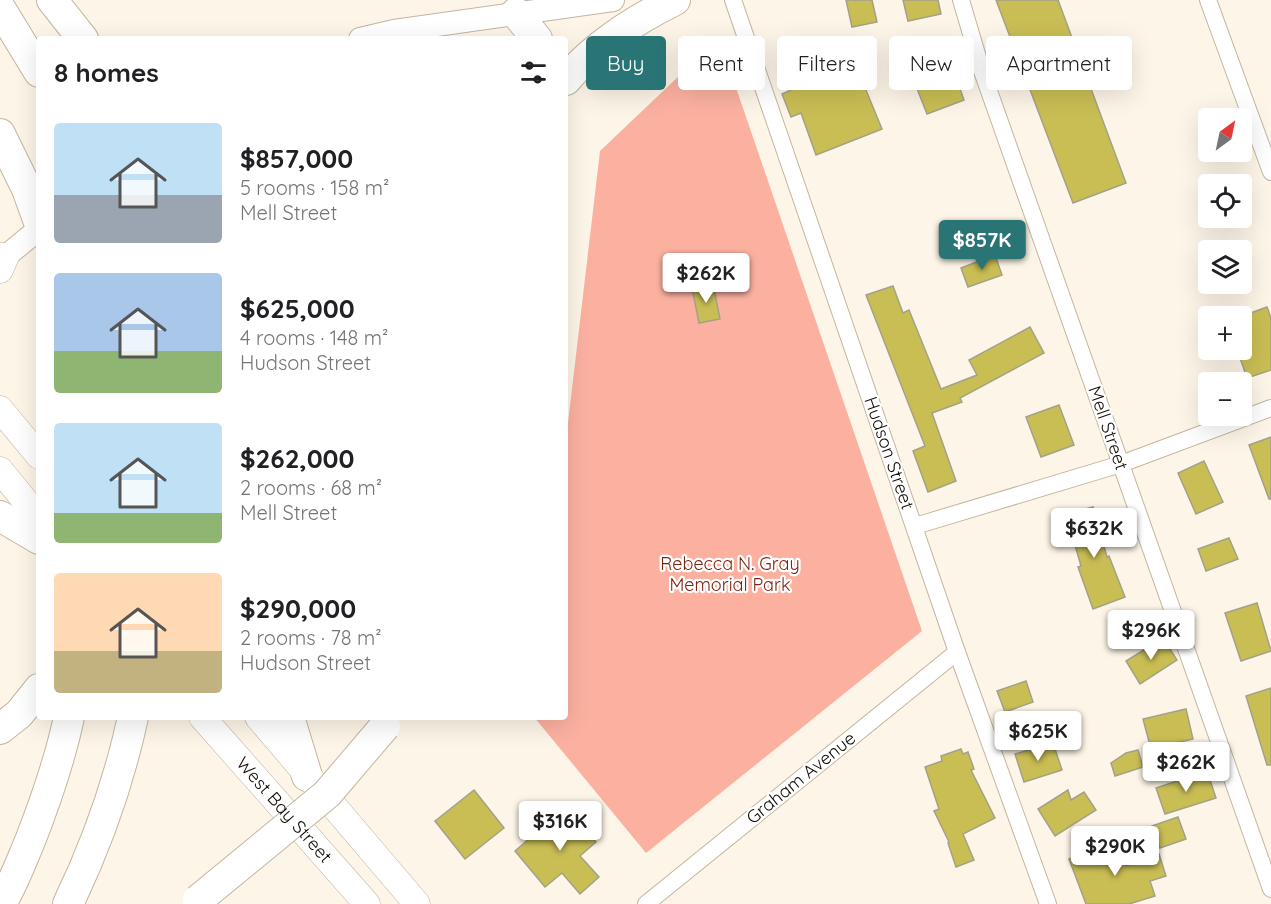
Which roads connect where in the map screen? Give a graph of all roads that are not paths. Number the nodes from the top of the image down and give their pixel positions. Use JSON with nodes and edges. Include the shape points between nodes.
{"nodes":[{"id":1,"x":52,"y":0,"type":"edge"},
{"id":2,"x":613,"y":0,"type":"edge"},
{"id":3,"x":675,"y":0,"type":"edge"},
{"id":4,"x":734,"y":0,"type":"edge"},
{"id":5,"x":961,"y":0,"type":"edge"},
{"id":6,"x":1208,"y":0,"type":"edge"},
{"id":7,"x":0,"y":8,"type":"edge"},
{"id":8,"x":516,"y":13,"type":"junction"},
{"id":9,"x":81,"y":36,"type":"edge"},
{"id":10,"x":373,"y":36,"type":"edge"},
{"id":11,"x":535,"y":36,"type":"edge"},
{"id":12,"x":36,"y":67,"type":"edge"},
{"id":13,"x":568,"y":78,"type":"edge"},
{"id":14,"x":0,"y":134,"type":"edge"},
{"id":15,"x":1271,"y":172,"type":"edge"},
{"id":16,"x":36,"y":214,"type":"edge"},
{"id":17,"x":36,"y":232,"type":"edge"},
{"id":18,"x":1,"y":261,"type":"edge"},
{"id":19,"x":1271,"y":408,"type":"edge"},
{"id":20,"x":0,"y":409,"type":"edge"},
{"id":21,"x":36,"y":452,"type":"edge"},
{"id":22,"x":1120,"y":464,"type":"junction"},
{"id":23,"x":0,"y":470,"type":"edge"},
{"id":24,"x":36,"y":514,"type":"edge"},
{"id":25,"x":0,"y":516,"type":"edge"},
{"id":26,"x":915,"y":526,"type":"junction"},
{"id":27,"x":36,"y":537,"type":"edge"},
{"id":28,"x":957,"y":652,"type":"junction"},
{"id":29,"x":36,"y":693,"type":"edge"},
{"id":30,"x":68,"y":720,"type":"edge"},
{"id":31,"x":133,"y":720,"type":"edge"},
{"id":32,"x":205,"y":720,"type":"edge"},
{"id":33,"x":260,"y":720,"type":"edge"},
{"id":34,"x":290,"y":720,"type":"edge"},
{"id":35,"x":387,"y":721,"type":"edge"},
{"id":36,"x":0,"y":729,"type":"edge"},
{"id":37,"x":307,"y":776,"type":"junction"},
{"id":38,"x":1271,"y":889,"type":"edge"},
{"id":39,"x":195,"y":902,"type":"edge"},
{"id":40,"x":2,"y":904,"type":"edge"},
{"id":41,"x":68,"y":904,"type":"edge"},
{"id":42,"x":368,"y":904,"type":"edge"},
{"id":43,"x":417,"y":904,"type":"edge"},
{"id":44,"x":646,"y":904,"type":"edge"},
{"id":45,"x":1048,"y":904,"type":"edge"}],
"edges":[{"from":1,"to":9,"type":"highway"},
{"from":2,"to":8,"type":"street"},
{"from":3,"to":13,"type":"highway","via":[[628,26],[598,48]]},
{"from":4,"to":26,"type":"street","name":"Hudson Street"},
{"from":5,"to":22,"type":"street","name":"Mell Street","via":[[982,71]]},
{"from":6,"to":15,"type":"street"},
{"from":7,"to":12,"type":"highway"},
{"from":8,"to":10,"type":"street"},
{"from":8,"to":11,"type":"highway"},
{"from":14,"to":16,"type":"highway"},
{"from":17,"to":18,"type":"street"},
{"from":19,"to":22,"type":"street"},
{"from":20,"to":21,"type":"main road"},
{"from":22,"to":26,"type":"street"},
{"from":22,"to":38,"type":"street","name":"Mell Street"},
{"from":23,"to":24,"type":"main road"},
{"from":25,"to":27,"type":"highway"},
{"from":26,"to":28,"type":"street","name":"Hudson Street"},
{"from":28,"to":44,"type":"street","name":"Graham Avenue"},
{"from":28,"to":45,"type":"street","name":"Hudson Street"},
{"from":29,"to":36,"type":"highway"},
{"from":30,"to":40,"type":"highway","via":[[45,801]]},
{"from":31,"to":41,"type":"highway","via":[[124,761]]},
{"from":32,"to":42,"type":"main road","name":"West Bay Street"},
{"from":33,"to":37,"type":"main road"},
{"from":34,"to":37,"type":"highway"},
{"from":35,"to":39,"type":"highway","bridge":true,"via":[[327,794]]},
{"from":37,"to":43,"type":"main road"}]}
